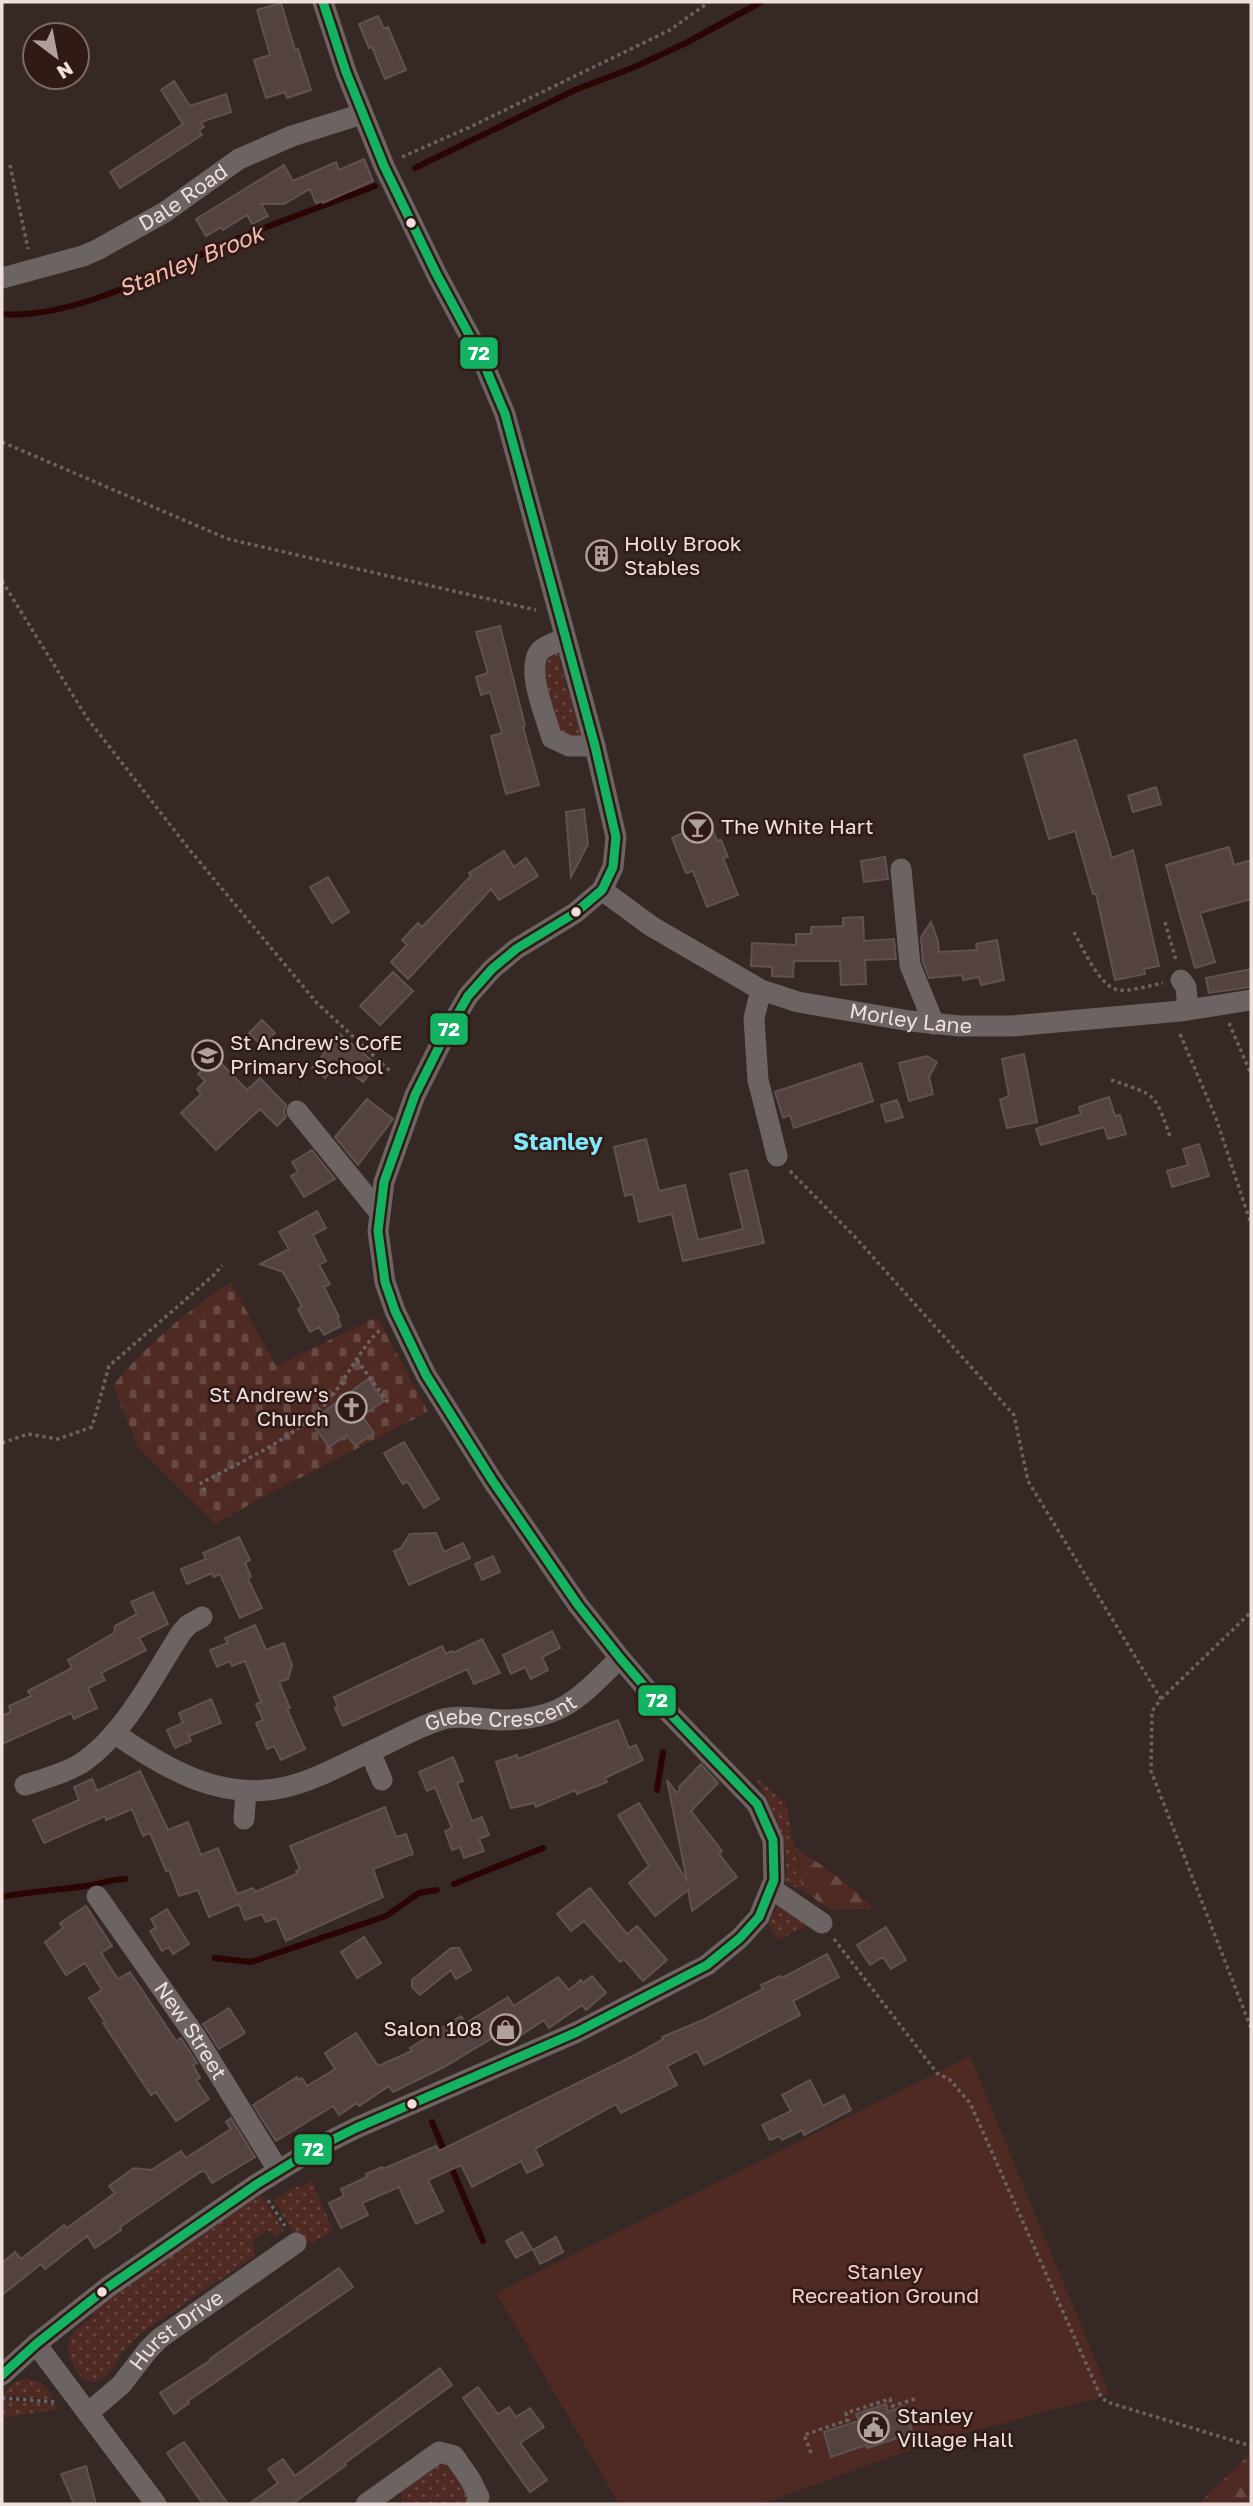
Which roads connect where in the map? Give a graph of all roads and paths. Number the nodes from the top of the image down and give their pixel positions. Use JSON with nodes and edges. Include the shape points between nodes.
{"nodes":[{"id":1,"x":323,"y":2,"type":"edge"},
{"id":2,"x":709,"y":2,"type":"edge"},
{"id":3,"x":362,"y":114,"type":"junction"},
{"id":4,"x":10,"y":166,"type":"dead end"},
{"id":5,"x":384,"y":166,"type":"junction"},
{"id":6,"x":33,"y":270,"type":"junction"},
{"id":7,"x":2,"y":278,"type":"edge"},
{"id":8,"x":2,"y":442,"type":"edge"},
{"id":9,"x":2,"y":581,"type":"edge"},
{"id":10,"x":558,"y":613,"type":"junction"},
{"id":11,"x":565,"y":638,"type":"junction"},
{"id":12,"x":595,"y":746,"type":"junction"},
{"id":13,"x":901,"y":869,"type":"dead end"},
{"id":14,"x":602,"y":890,"type":"junction"},
{"id":15,"x":1165,"y":922,"type":"dead end"},
{"id":16,"x":1074,"y":932,"type":"dead end"},
{"id":17,"x":1181,"y":980,"type":"junction"},
{"id":18,"x":761,"y":990,"type":"junction"},
{"id":19,"x":1251,"y":1000,"type":"edge"},
{"id":20,"x":1224,"y":1004,"type":"junction"},
{"id":21,"x":1188,"y":1010,"type":"junction"},
{"id":22,"x":934,"y":1024,"type":"junction"},
{"id":23,"x":1180,"y":1034,"type":"dead end"},
{"id":24,"x":390,"y":1071,"type":"dead end"},
{"id":25,"x":1251,"y":1074,"type":"edge"},
{"id":26,"x":1111,"y":1080,"type":"dead end"},
{"id":27,"x":297,"y":1111,"type":"dead end"},
{"id":28,"x":1171,"y":1139,"type":"dead end"},
{"id":29,"x":778,"y":1156,"type":"joint"},
{"id":30,"x":379,"y":1212,"type":"junction"},
{"id":31,"x":1251,"y":1224,"type":"edge"},
{"id":32,"x":222,"y":1265,"type":"dead end"},
{"id":33,"x":398,"y":1320,"type":"junction"},
{"id":34,"x":357,"y":1360,"type":"junction"},
{"id":35,"x":342,"y":1382,"type":"junction"},
{"id":36,"x":346,"y":1387,"type":"dead end"},
{"id":37,"x":384,"y":1403,"type":"dead end"},
{"id":38,"x":2,"y":1443,"type":"edge"},
{"id":39,"x":205,"y":1491,"type":"dead end"},
{"id":40,"x":1251,"y":1612,"type":"edge"},
{"id":41,"x":202,"y":1617,"type":"dead end"},
{"id":42,"x":620,"y":1658,"type":"junction"},
{"id":43,"x":1161,"y":1699,"type":"junction"},
{"id":44,"x":114,"y":1734,"type":"junction"},
{"id":45,"x":370,"y":1752,"type":"junction"},
{"id":46,"x":382,"y":1780,"type":"dead end"},
{"id":47,"x":25,"y":1785,"type":"dead end"},
{"id":48,"x":246,"y":1791,"type":"junction"},
{"id":49,"x":244,"y":1819,"type":"dead end"},
{"id":50,"x":772,"y":1889,"type":"junction"},
{"id":51,"x":97,"y":1896,"type":"dead end"},
{"id":52,"x":822,"y":1923,"type":"joint"},
{"id":53,"x":1251,"y":2028,"type":"edge"},
{"id":54,"x":278,"y":2170,"type":"junction"},
{"id":55,"x":278,"y":2215,"type":"dead end"},
{"id":56,"x":281,"y":2220,"type":"dead end"},
{"id":57,"x":296,"y":2243,"type":"dead end"},
{"id":58,"x":36,"y":2344,"type":"junction"},
{"id":59,"x":2,"y":2375,"type":"edge"},
{"id":60,"x":2,"y":2398,"type":"edge"},
{"id":61,"x":918,"y":2398,"type":"dead end"},
{"id":62,"x":85,"y":2409,"type":"junction"},
{"id":63,"x":1251,"y":2446,"type":"edge"},
{"id":64,"x":811,"y":2453,"type":"dead end"},
{"id":65,"x":370,"y":2503,"type":"edge"},
{"id":66,"x":156,"y":2504,"type":"edge"},
{"id":67,"x":476,"y":2504,"type":"edge"}],
"edges":[{"from":1,"to":3,"type":"street"},
{"from":2,"to":5,"type":"path","via":[[670,30]]},
{"from":3,"to":5,"type":"street"},
{"from":3,"to":6,"type":"street","name":"Dale Road","via":[[239,159],[116,241],[83,257]]},
{"from":4,"to":6,"type":"path"},
{"from":5,"to":10,"type":"street","via":[[497,393]]},
{"from":6,"to":7,"type":"street","name":"Dale Road"},
{"from":8,"to":10,"type":"path","via":[[228,539]]},
{"from":9,"to":24,"type":"path","via":[[87,719],[189,849],[316,1002]]},
{"from":10,"to":11,"type":"street"},
{"from":11,"to":12,"type":"street"},
{"from":11,"to":12,"type":"street","via":[[542,648],[533,670],[552,738],[569,747]]},
{"from":12,"to":14,"type":"street","via":[[616,851]]},
{"from":13,"to":22,"type":"street","via":[[910,965]]},
{"from":14,"to":18,"type":"street","name":"Morley Lane","via":[[651,926]]},
{"from":14,"to":30,"type":"street","via":[[575,913],[516,948],[468,996],[398,1136]]},
{"from":15,"to":17,"type":"path"},
{"from":16,"to":17,"type":"path","via":[[1096,971],[1118,990]]},
{"from":17,"to":21,"type":"street"},
{"from":18,"to":22,"type":"street","name":"Morley Lane","via":[[797,1002]]},
{"from":18,"to":29,"type":"street","via":[[754,1018],[758,1080]]},
{"from":19,"to":20,"type":"street","name":"Morley Lane"},
{"from":20,"to":21,"type":"street","name":"Morley Lane"},
{"from":20,"to":25,"type":"path"},
{"from":21,"to":22,"type":"street","name":"Morley Lane","via":[[1012,1026]]},
{"from":23,"to":31,"type":"path","via":[[1216,1118]]},
{"from":26,"to":28,"type":"path","via":[[1152,1094]]},
{"from":27,"to":30,"type":"street"},
{"from":29,"to":43,"type":"path","via":[[1014,1415],[1028,1482]]},
{"from":30,"to":33,"type":"street","via":[[380,1254]]},
{"from":32,"to":38,"type":"path","via":[[109,1366],[92,1427],[58,1439],[28,1434]]},
{"from":33,"to":34,"type":"path","via":[[374,1335]]},
{"from":33,"to":42,"type":"street","via":[[478,1458],[578,1605]]},
{"from":34,"to":35,"type":"path"},
{"from":34,"to":37,"type":"path","via":[[387,1401]]},
{"from":35,"to":36,"type":"path"},
{"from":35,"to":39,"type":"path","via":[[312,1418],[268,1448],[201,1483]]},
{"from":40,"to":43,"type":"path"},
{"from":41,"to":44,"type":"street","via":[[181,1633]]},
{"from":42,"to":45,"type":"street","name":"Glebe Crescent","via":[[575,1702],[549,1714],[519,1720],[448,1718]]},
{"from":42,"to":50,"type":"street","via":[[757,1804],[773,1840]]},
{"from":43,"to":53,"type":"path","via":[[1152,1711],[1151,1771]]},
{"from":44,"to":47,"type":"street","via":[[80,1764]]},
{"from":44,"to":48,"type":"street","name":"Glebe Crescent","via":[[161,1765],[227,1790]]},
{"from":45,"to":46,"type":"street"},
{"from":45,"to":48,"type":"street","name":"Glebe Crescent","via":[[293,1785]]},
{"from":48,"to":49,"type":"street"},
{"from":50,"to":52,"type":"street"},
{"from":50,"to":54,"type":"street","via":[[759,1917],[707,1965],[578,2032],[356,2128]]},
{"from":51,"to":54,"type":"street","name":"New Street","via":[[196,2037]]},
{"from":52,"to":63,"type":"path","via":[[937,2073],[950,2080],[970,2103],[1101,2397]]},
{"from":54,"to":58,"type":"street","via":[[108,2287]]},
{"from":55,"to":56,"type":"path"},
{"from":57,"to":62,"type":"street","name":"Hurst Drive","via":[[269,2250],[160,2338],[121,2385]]},
{"from":58,"to":59,"type":"street"},
{"from":58,"to":62,"type":"street"},
{"from":60,"to":62,"type":"path"},
{"from":61,"to":64,"type":"path","via":[[892,2406],[890,2399],[846,2413],[849,2422],[804,2435]]},
{"from":62,"to":66,"type":"street"},
{"from":65,"to":67,"type":"street","via":[[439,2452],[454,2456],[479,2497]]}]}
